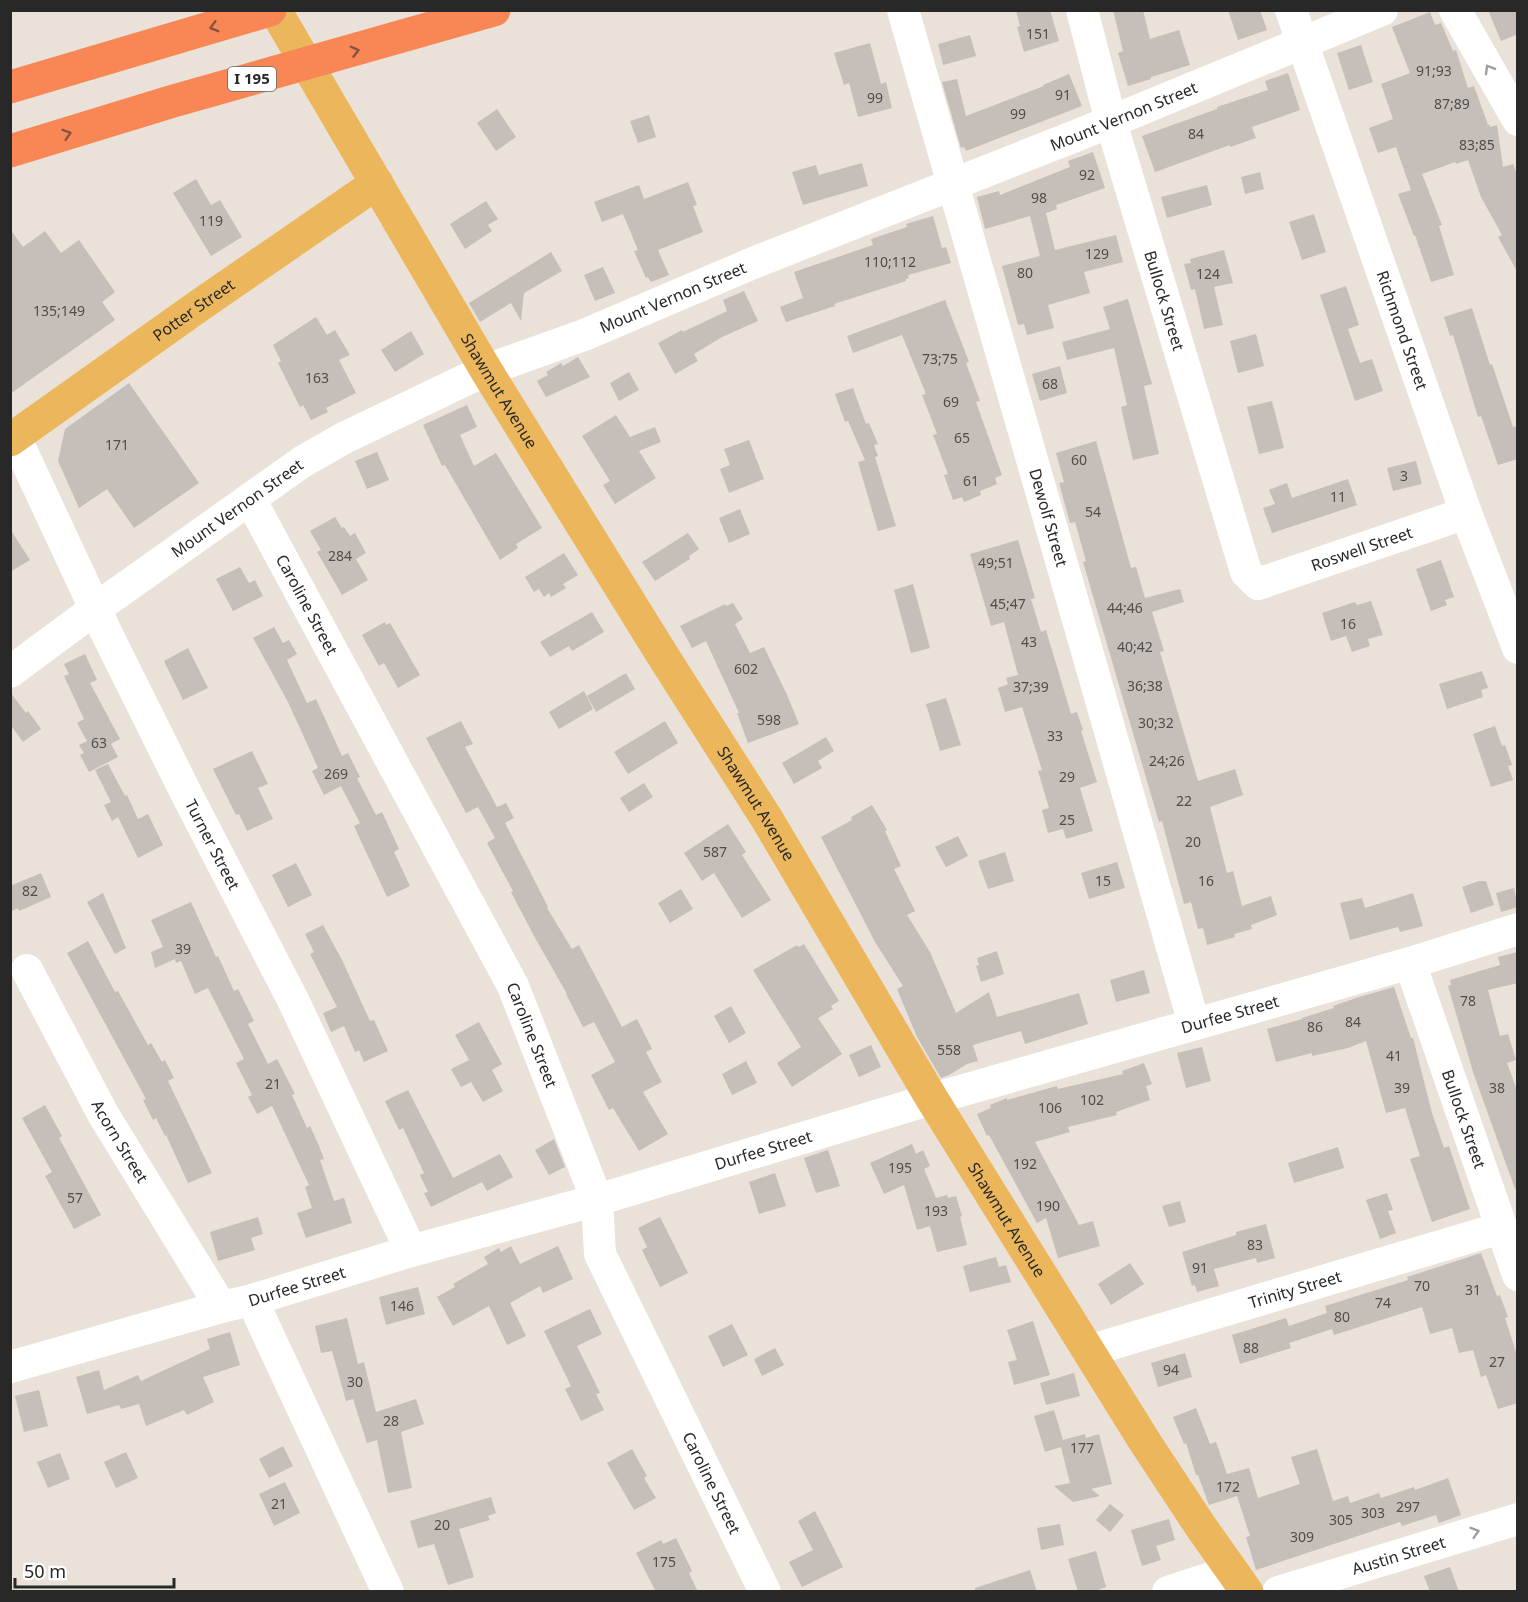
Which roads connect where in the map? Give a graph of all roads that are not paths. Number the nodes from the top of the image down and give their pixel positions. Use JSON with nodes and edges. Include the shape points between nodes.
{"nodes":[{"id":1,"x":270,"y":10,"type":"edge"},
{"id":2,"x":275,"y":10,"type":"edge"},
{"id":3,"x":494,"y":10,"type":"edge"},
{"id":4,"x":903,"y":10,"type":"edge"},
{"id":5,"x":1082,"y":10,"type":"edge"},
{"id":6,"x":1290,"y":10,"type":"edge"},
{"id":7,"x":1382,"y":10,"type":"edge"},
{"id":8,"x":1455,"y":10,"type":"edge"},
{"id":9,"x":1302,"y":43,"type":"junction"},
{"id":10,"x":10,"y":87,"type":"edge"},
{"id":11,"x":1518,"y":120,"type":"edge"},
{"id":12,"x":1111,"y":122,"type":"junction"},
{"id":13,"x":10,"y":151,"type":"edge"},
{"id":14,"x":377,"y":183,"type":"junction"},
{"id":15,"x":952,"y":183,"type":"junction"},
{"id":16,"x":486,"y":370,"type":"junction"},
{"id":17,"x":13,"y":438,"type":"edge"},
{"id":18,"x":250,"y":499,"type":"junction"},
{"id":19,"x":1466,"y":513,"type":"junction"},
{"id":20,"x":1258,"y":584,"type":"joint"},
{"id":21,"x":95,"y":609,"type":"junction"},
{"id":22,"x":1518,"y":648,"type":"edge"},
{"id":23,"x":10,"y":672,"type":"edge"},
{"id":24,"x":1518,"y":929,"type":"edge"},
{"id":25,"x":1410,"y":963,"type":"junction"},
{"id":26,"x":27,"y":970,"type":"dead end"},
{"id":27,"x":1194,"y":1024,"type":"junction"},
{"id":28,"x":932,"y":1099,"type":"junction"},
{"id":29,"x":597,"y":1200,"type":"junction"},
{"id":30,"x":1501,"y":1228,"type":"junction"},
{"id":31,"x":411,"y":1251,"type":"junction"},
{"id":32,"x":1518,"y":1275,"type":"edge"},
{"id":33,"x":252,"y":1300,"type":"junction"},
{"id":34,"x":221,"y":1307,"type":"junction"},
{"id":35,"x":1088,"y":1351,"type":"junction"},
{"id":36,"x":10,"y":1367,"type":"edge"},
{"id":37,"x":1518,"y":1519,"type":"edge"},
{"id":38,"x":1239,"y":1581,"type":"edge"},
{"id":39,"x":388,"y":1592,"type":"edge"},
{"id":40,"x":765,"y":1592,"type":"edge"},
{"id":41,"x":1168,"y":1592,"type":"edge"},
{"id":42,"x":1278,"y":1592,"type":"edge"}],
"edges":[{"from":1,"to":10,"type":"highway","one_way":true},
{"from":2,"to":14,"type":"main road","name":"Shawmut Avenue"},
{"from":13,"to":3,"type":"highway","number":"I 195","one_way":true},
{"from":4,"to":15,"type":"street","name":"Dewolf Street"},
{"from":5,"to":12,"type":"street","name":"Bullock Street"},
{"from":6,"to":9,"type":"street","name":"Richmond Street"},
{"from":7,"to":9,"type":"street","name":"Mount Vernon Street"},
{"from":11,"to":8,"type":"street","one_way":true},
{"from":9,"to":12,"type":"street","name":"Mount Vernon Street"},
{"from":9,"to":19,"type":"street","name":"Richmond Street"},
{"from":12,"to":15,"type":"street","name":"Mount Vernon Street"},
{"from":12,"to":20,"type":"street","name":"Bullock Street","via":[[1239,553],[1246,572]]},
{"from":14,"to":16,"type":"main road","name":"Shawmut Avenue"},
{"from":14,"to":17,"type":"main road","name":"Potter Street"},
{"from":15,"to":16,"type":"street","name":"Mount Vernon Street","via":[[584,335]]},
{"from":15,"to":27,"type":"street","name":"Dewolf Street"},
{"from":16,"to":18,"type":"street","name":"Mount Vernon Street","via":[[344,438]]},
{"from":16,"to":28,"type":"main road","name":"Shawmut Avenue","via":[[767,819]]},
{"from":17,"to":21,"type":"street","name":"Turner Street"},
{"from":18,"to":21,"type":"street","name":"Mount Vernon Street"},
{"from":18,"to":29,"type":"street","name":"Caroline Street","via":[[513,986]]},
{"from":19,"to":20,"type":"street","name":"Roswell Street"},
{"from":19,"to":22,"type":"street","name":"Richmond Street"},
{"from":21,"to":23,"type":"street","name":"Mount Vernon Street"},
{"from":21,"to":31,"type":"street","name":"Turner Street","via":[[293,1000]]},
{"from":24,"to":25,"type":"street","name":"Durfee Street"},
{"from":25,"to":27,"type":"street","name":"Durfee Street"},
{"from":25,"to":30,"type":"street","name":"Bullock Street"},
{"from":26,"to":34,"type":"street","name":"Acorn Street","via":[[103,1114]]},
{"from":27,"to":28,"type":"street","name":"Durfee Street"},
{"from":28,"to":29,"type":"street","name":"Durfee Street"},
{"from":28,"to":35,"type":"main road","name":"Shawmut Avenue"},
{"from":29,"to":31,"type":"street","name":"Durfee Street"},
{"from":29,"to":40,"type":"street","name":"Caroline Street","via":[[600,1254]]},
{"from":30,"to":32,"type":"street","name":"Bullock Street"},
{"from":30,"to":35,"type":"street","name":"Trinity Street"},
{"from":31,"to":33,"type":"street","name":"Durfee Street"},
{"from":33,"to":34,"type":"street","name":"Durfee Street"},
{"from":33,"to":39,"type":"street"},
{"from":34,"to":36,"type":"street","name":"Durfee Street"},
{"from":35,"to":38,"type":"main road","name":"Shawmut Avenue"},
{"from":42,"to":37,"type":"street","name":"Austin Street","one_way":true},
{"from":38,"to":41,"type":"street"}]}
